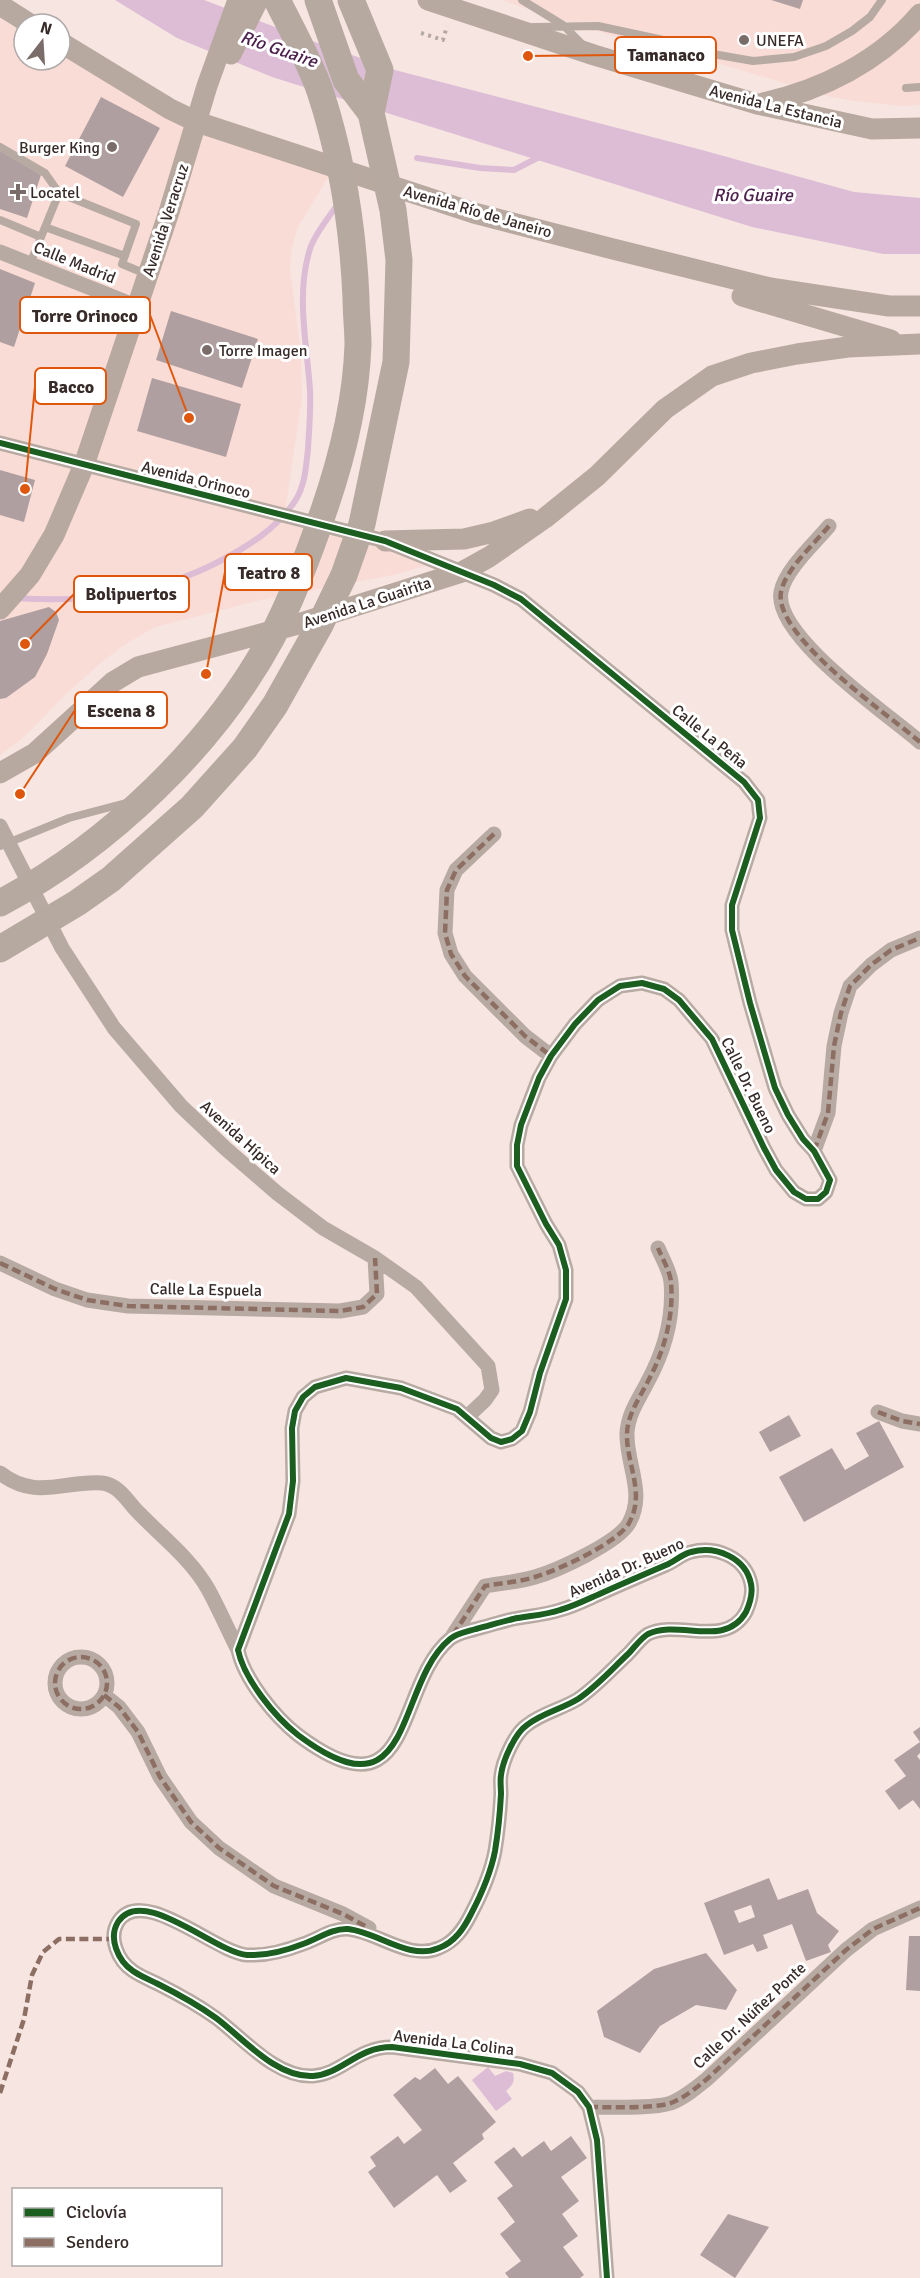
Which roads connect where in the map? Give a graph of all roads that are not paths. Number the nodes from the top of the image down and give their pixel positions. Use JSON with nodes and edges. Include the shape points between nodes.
{"nodes":[{"id":1,"x":238,"y":0,"type":"edge"},
{"id":2,"x":258,"y":0,"type":"edge"},
{"id":3,"x":277,"y":0,"type":"edge"},
{"id":4,"x":318,"y":0,"type":"edge"},
{"id":5,"x":351,"y":0,"type":"edge"},
{"id":6,"x":429,"y":0,"type":"edge"},
{"id":7,"x":522,"y":0,"type":"edge"},
{"id":8,"x":882,"y":0,"type":"edge"},
{"id":9,"x":920,"y":14,"type":"edge"},
{"id":10,"x":562,"y":25,"type":"junction"},
{"id":11,"x":511,"y":29,"type":"junction"},
{"id":12,"x":72,"y":49,"type":"edge"},
{"id":13,"x":594,"y":55,"type":"junction"},
{"id":14,"x":920,"y":87,"type":"edge"},
{"id":15,"x":906,"y":88,"type":"dead end"},
{"id":16,"x":757,"y":104,"type":"junction"},
{"id":17,"x":371,"y":113,"type":"junction"},
{"id":18,"x":197,"y":122,"type":"junction"},
{"id":19,"x":920,"y":128,"type":"edge"},
{"id":20,"x":0,"y":147,"type":"edge"},
{"id":21,"x":59,"y":193,"type":"junction"},
{"id":22,"x":0,"y":220,"type":"edge"},
{"id":23,"x":45,"y":227,"type":"junction"},
{"id":24,"x":41,"y":237,"type":"junction"},
{"id":25,"x":609,"y":248,"type":"junction"},
{"id":26,"x":0,"y":252,"type":"edge"},
{"id":27,"x":125,"y":256,"type":"junction"},
{"id":28,"x":30,"y":264,"type":"junction"},
{"id":29,"x":148,"y":274,"type":"junction"},
{"id":30,"x":136,"y":306,"type":"junction"},
{"id":31,"x":920,"y":306,"type":"edge"},
{"id":32,"x":920,"y":344,"type":"edge"},
{"id":33,"x":920,"y":350,"type":"edge"},
{"id":34,"x":0,"y":443,"type":"edge"},
{"id":35,"x":84,"y":465,"type":"junction"},
{"id":36,"x":559,"y":507,"type":"junction"},
{"id":37,"x":829,"y":526,"type":"dead end"},
{"id":38,"x":386,"y":542,"type":"junction"},
{"id":39,"x":462,"y":572,"type":"junction"},
{"id":40,"x":0,"y":609,"type":"edge"},
{"id":41,"x":920,"y":742,"type":"edge"},
{"id":42,"x":0,"y":773,"type":"edge"},
{"id":43,"x":143,"y":799,"type":"junction"},
{"id":44,"x":0,"y":826,"type":"edge"},
{"id":45,"x":494,"y":834,"type":"dead end"},
{"id":46,"x":0,"y":846,"type":"edge"},
{"id":47,"x":0,"y":903,"type":"edge"},
{"id":48,"x":920,"y":938,"type":"edge"},
{"id":49,"x":0,"y":949,"type":"edge"},
{"id":50,"x":552,"y":1056,"type":"junction"},
{"id":51,"x":814,"y":1151,"type":"junction"},
{"id":52,"x":658,"y":1248,"type":"dead end"},
{"id":53,"x":375,"y":1258,"type":"junction"},
{"id":54,"x":0,"y":1263,"type":"edge"},
{"id":55,"x":878,"y":1412,"type":"dead end"},
{"id":56,"x":467,"y":1418,"type":"junction"},
{"id":57,"x":920,"y":1424,"type":"edge"},
{"id":58,"x":0,"y":1473,"type":"edge"},
{"id":59,"x":453,"y":1635,"type":"junction"},
{"id":60,"x":238,"y":1650,"type":"junction"},
{"id":61,"x":104,"y":1695,"type":"dead end"},
{"id":62,"x":920,"y":1908,"type":"edge"},
{"id":63,"x":114,"y":1939,"type":"joint"},
{"id":64,"x":404,"y":1947,"type":"junction"},
{"id":65,"x":589,"y":2107,"type":"junction"},
{"id":66,"x":607,"y":2278,"type":"edge"}],
"edges":[{"from":1,"to":18,"type":"street"},
{"from":2,"to":18,"type":"street"},
{"from":3,"to":43,"type":"highway","via":[[319,89],[345,186],[354,257],[358,346],[350,410],[335,479],[317,532],[303,572],[271,638],[228,705],[187,756]]},
{"from":4,"to":17,"type":"highway","via":[[346,80]]},
{"from":5,"to":17,"type":"highway","via":[[380,70]]},
{"from":6,"to":11,"type":"street","name":"Avenida La Estancia"},
{"from":7,"to":10,"type":"lane"},
{"from":8,"to":10,"type":"lane","via":[[852,32],[826,46],[794,57],[753,61],[598,26]]},
{"from":9,"to":16,"type":"street","via":[[905,32],[860,65],[795,96]]},
{"from":10,"to":11,"type":"lane"},
{"from":10,"to":13,"type":"lane"},
{"from":11,"to":13,"type":"street","name":"Avenida La Estancia"},
{"from":12,"to":18,"type":"street","name":"Avenida Río de Janeiro"},
{"from":13,"to":16,"type":"street","name":"Avenida La Estancia"},
{"from":14,"to":15,"type":"lane"},
{"from":16,"to":19,"type":"street","name":"Avenida La Estancia","via":[[872,129]]},
{"from":17,"to":49,"type":"highway","via":[[393,210],[399,260],[396,362],[362,524],[344,575],[275,705],[245,748],[192,807],[111,879]]},
{"from":18,"to":25,"type":"street","name":"Avenida Río de Janeiro","via":[[474,213]]},
{"from":18,"to":29,"type":"street","name":"Avenida Veracruz"},
{"from":20,"to":21,"type":"lane","via":[[45,173]]},
{"from":21,"to":23,"type":"lane"},
{"from":21,"to":27,"type":"lane","via":[[136,224]]},
{"from":22,"to":24,"type":"lane"},
{"from":23,"to":24,"type":"lane"},
{"from":23,"to":27,"type":"lane"},
{"from":24,"to":28,"type":"lane"},
{"from":25,"to":31,"type":"street","name":"Avenida Río de Janeiro","via":[[770,288],[889,306]]},
{"from":25,"to":33,"type":"street","via":[[658,272]]},
{"from":26,"to":28,"type":"street","name":"Calle Madrid"},
{"from":27,"to":29,"type":"lane","via":[[122,264]]},
{"from":28,"to":30,"type":"street","name":"Calle Madrid"},
{"from":29,"to":30,"type":"street","name":"Avenida Veracruz"},
{"from":30,"to":35,"type":"street","name":"Avenida Veracruz"},
{"from":32,"to":36,"type":"street","name":"Avenida La Guairita","via":[[848,347],[751,363],[712,376],[665,409],[597,476]]},
{"from":34,"to":35,"type":"street","name":"Avenida Orinoco"},
{"from":35,"to":38,"type":"street","name":"Avenida Orinoco"},
{"from":35,"to":40,"type":"street","name":"Avenida Veracruz","via":[[54,535],[30,574]]},
{"from":36,"to":38,"type":"street","via":[[495,532],[465,539]]},
{"from":36,"to":39,"type":"street","name":"Avenida La Guairita"},
{"from":37,"to":41,"type":"street","via":[[786,576],[780,594],[782,609],[808,649]]},
{"from":38,"to":39,"type":"street","name":"Calle La Peña"},
{"from":39,"to":42,"type":"street","name":"Avenida La Guairita","via":[[298,624],[138,667],[112,682],[35,753]]},
{"from":39,"to":51,"type":"street","name":"Calle La Peña","via":[[520,599],[744,782],[758,800],[760,818],[732,905],[732,930],[775,1088],[802,1139]]},
{"from":43,"to":46,"type":"lane","via":[[69,818]]},
{"from":43,"to":47,"type":"highway","via":[[89,848]]},
{"from":44,"to":53,"type":"street","name":"Avenida Hípica","via":[[62,948],[114,1028],[181,1106],[277,1193],[323,1228]]},
{"from":45,"to":50,"type":"street","via":[[456,870],[447,890],[444,933],[465,976],[525,1036]]},
{"from":48,"to":51,"type":"street","via":[[891,950],[850,986],[834,1046],[828,1113]]},
{"from":50,"to":51,"type":"street","name":"Calle Dr. Bueno","via":[[598,1000],[620,986],[642,983],[664,989],[679,1000],[712,1039],[776,1170],[794,1192],[806,1199],[818,1199],[826,1192],[830,1180]]},
{"from":50,"to":56,"type":"street","name":"Calle Dr. Bueno","via":[[538,1078],[521,1125],[517,1166],[559,1245],[566,1270],[566,1299],[522,1431],[501,1442]]},
{"from":52,"to":59,"type":"street","via":[[671,1280],[670,1322],[661,1353],[634,1406],[627,1433],[636,1484],[636,1503],[629,1524],[587,1555],[569,1563],[535,1577],[485,1586]]},
{"from":53,"to":54,"type":"street","name":"Calle La Espuela","via":[[377,1294],[363,1307],[340,1311],[128,1306],[87,1300]]},
{"from":53,"to":56,"type":"street","name":"Avenida Hípica","via":[[416,1287],[488,1366],[492,1390]]},
{"from":55,"to":57,"type":"street"},
{"from":56,"to":60,"type":"street","via":[[457,1409],[401,1388],[346,1378],[315,1387],[303,1397],[292,1428],[289,1514]]},
{"from":58,"to":60,"type":"street","via":[[35,1488],[104,1484],[121,1492],[207,1587]]},
{"from":59,"to":60,"type":"street","via":[[436,1654],[394,1746],[366,1762],[335,1759],[290,1729],[241,1665]]},
{"from":59,"to":64,"type":"street","name":"Avenida Dr. Bueno","via":[[561,1610],[690,1552],[727,1554],[742,1565],[751,1581],[752,1597],[735,1625],[717,1631],[670,1630],[648,1635],[579,1698],[522,1728],[501,1774],[494,1858],[467,1923],[457,1936],[435,1950],[421,1952]]},
{"from":61,"to":64,"type":"street","via":[[138,1732],[160,1777],[191,1822],[219,1848],[274,1886],[343,1914]]},
{"from":62,"to":65,"type":"street","name":"Calle Dr. Núñez Ponte","via":[[873,1929],[846,1950],[691,2092],[670,2103]]},
{"from":63,"to":64,"type":"street","name":"Avenida Dr. Bueno","via":[[114,1926],[123,1915],[149,1911],[241,1955],[281,1952],[338,1929],[352,1929]]},
{"from":63,"to":65,"type":"street","name":"Avenida La Colina","via":[[117,1954],[129,1970],[214,2016],[266,2059],[298,2075],[322,2074],[377,2047],[412,2048],[520,2064],[552,2073],[578,2092]]},
{"from":65,"to":66,"type":"street","name":"Avenida La Colina","via":[[597,2140]]}]}
